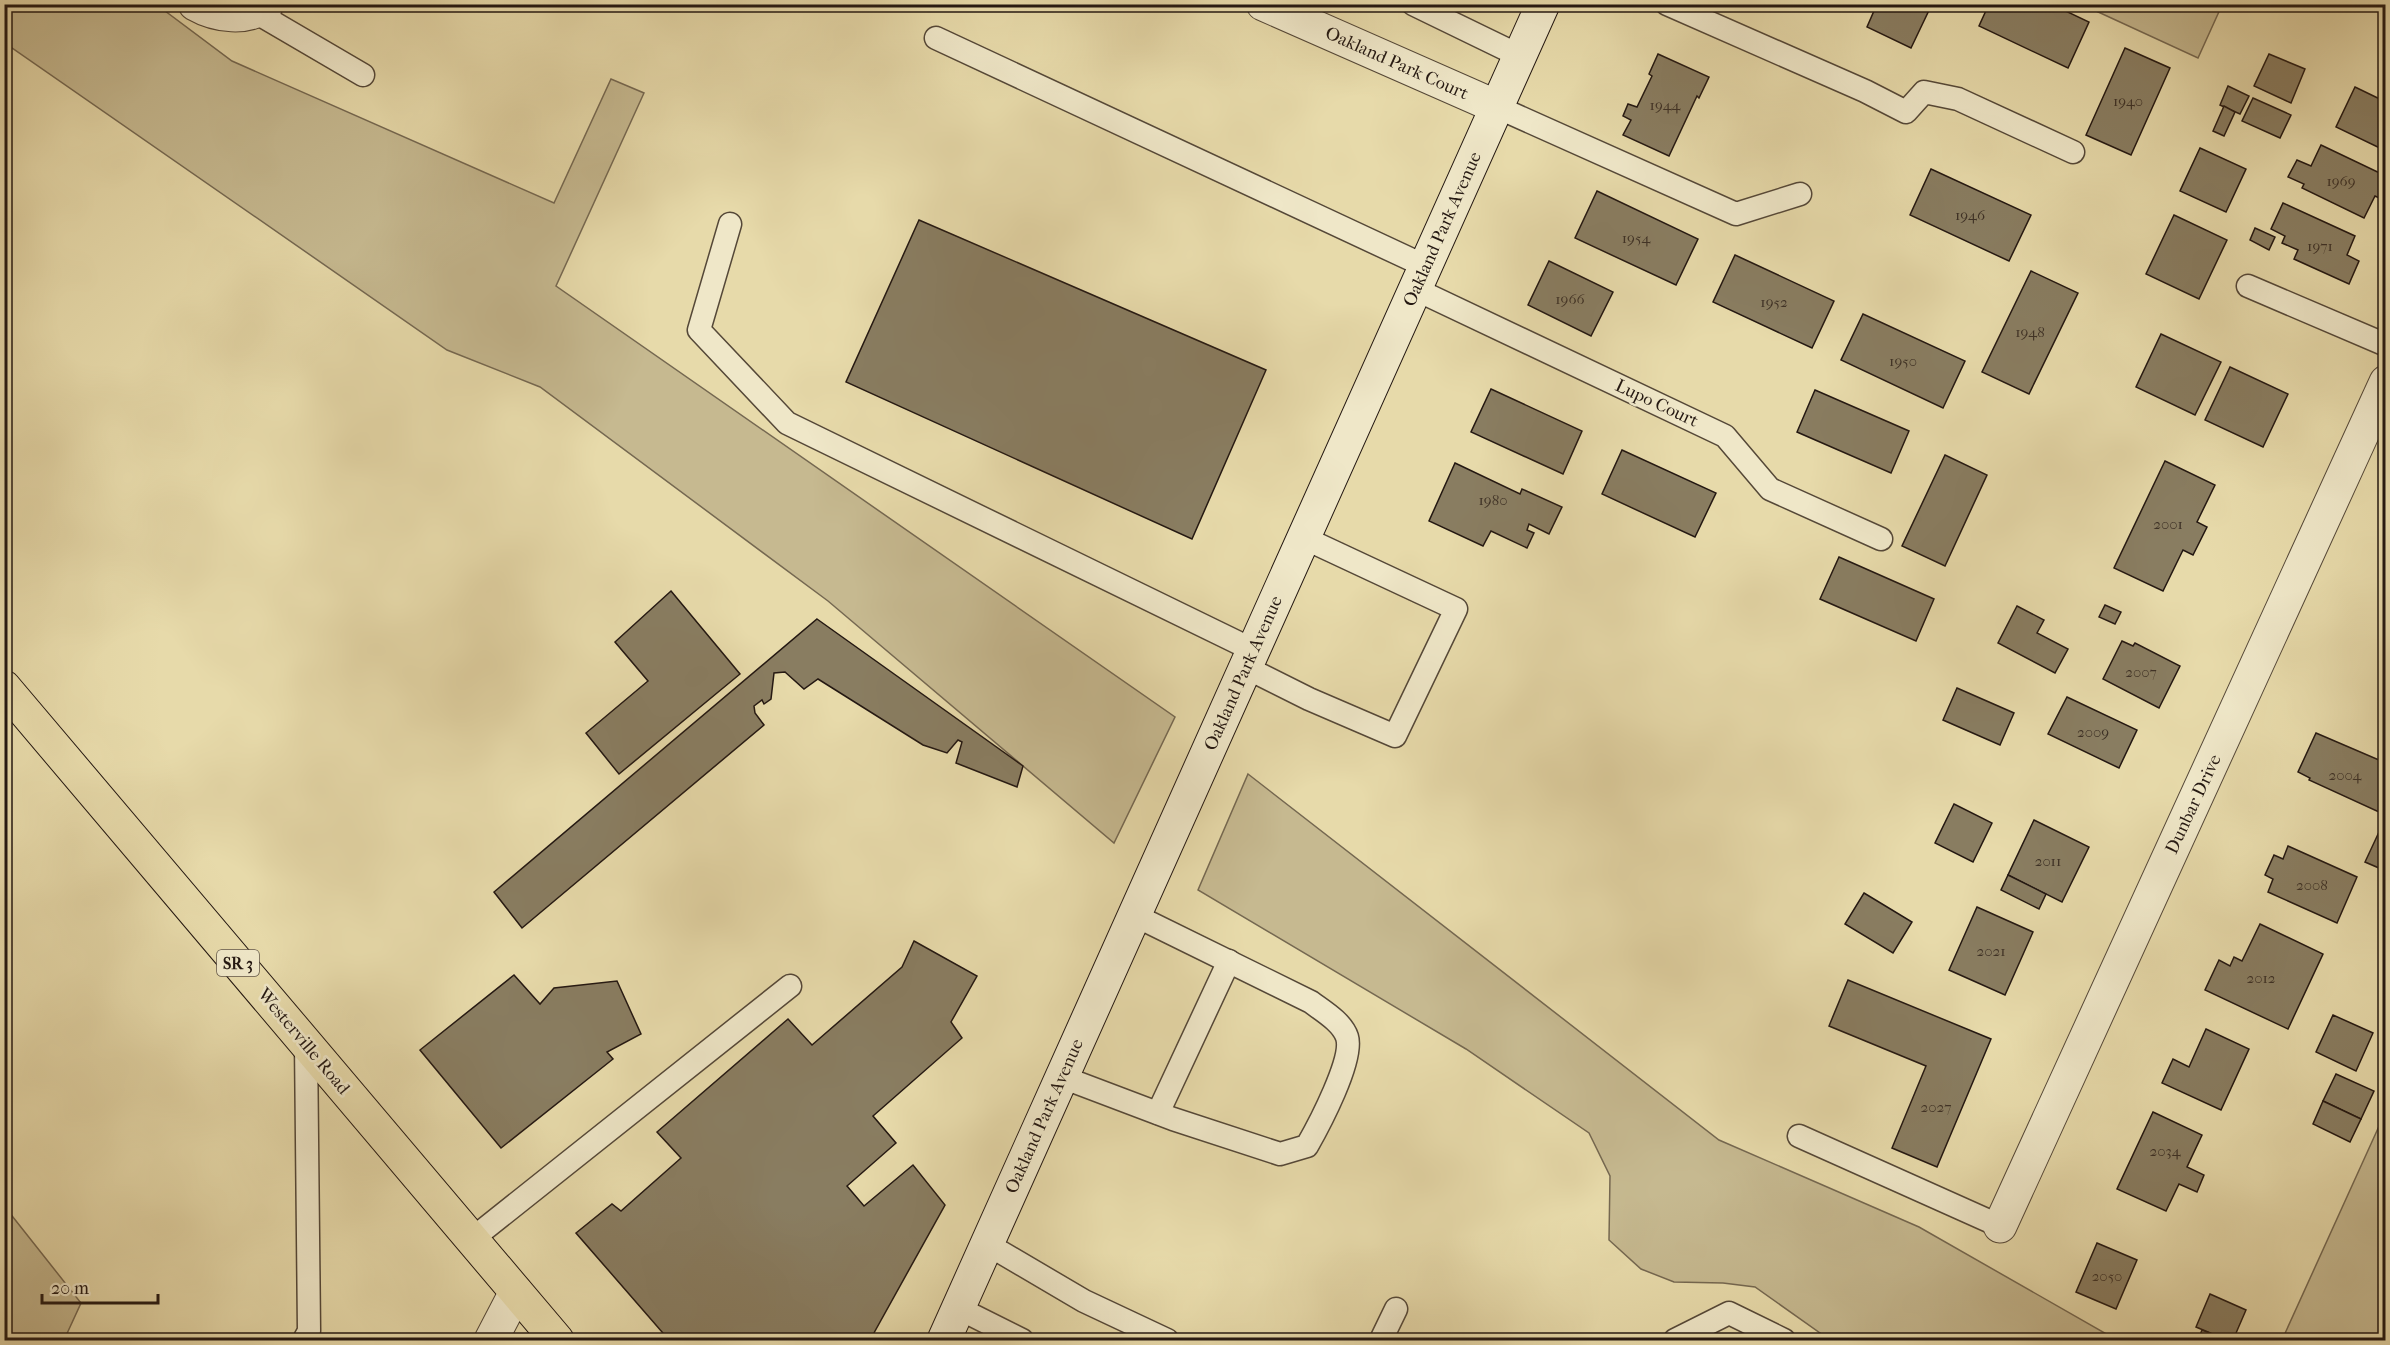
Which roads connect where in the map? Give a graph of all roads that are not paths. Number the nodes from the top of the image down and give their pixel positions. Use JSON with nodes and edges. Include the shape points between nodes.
{"nodes":[{"id":1,"x":195,"y":4,"type":"edge"},
{"id":2,"x":1263,"y":4,"type":"edge"},
{"id":3,"x":1413,"y":4,"type":"edge"},
{"id":4,"x":1543,"y":4,"type":"edge"},
{"id":5,"x":1667,"y":4,"type":"edge"},
{"id":6,"x":262,"y":9,"type":"edge"},
{"id":7,"x":936,"y":38,"type":"dead end"},
{"id":8,"x":1520,"y":56,"type":"junction"},
{"id":9,"x":363,"y":75,"type":"dead end"},
{"id":10,"x":1497,"y":107,"type":"junction"},
{"id":11,"x":2073,"y":152,"type":"dead end"},
{"id":12,"x":1800,"y":194,"type":"dead end"},
{"id":13,"x":730,"y":224,"type":"dead end"},
{"id":14,"x":1420,"y":278,"type":"junction"},
{"id":15,"x":2248,"y":286,"type":"dead end"},
{"id":16,"x":2385,"y":345,"type":"edge"},
{"id":17,"x":2385,"y":382,"type":"edge"},
{"id":18,"x":1304,"y":538,"type":"junction"},
{"id":19,"x":1881,"y":539,"type":"dead end"},
{"id":20,"x":1249,"y":658,"type":"junction"},
{"id":21,"x":4,"y":687,"type":"edge"},
{"id":22,"x":1134,"y":915,"type":"junction"},
{"id":23,"x":1229,"y":961,"type":"junction"},
{"id":24,"x":790,"y":986,"type":"dead end"},
{"id":25,"x":306,"y":1043,"type":"junction"},
{"id":26,"x":1062,"y":1077,"type":"junction"},
{"id":27,"x":1158,"y":1113,"type":"junction"},
{"id":28,"x":1799,"y":1136,"type":"dead end"},
{"id":29,"x":2000,"y":1226,"type":"joint"},
{"id":30,"x":472,"y":1239,"type":"junction"},
{"id":31,"x":987,"y":1244,"type":"junction"},
{"id":32,"x":516,"y":1292,"type":"junction"},
{"id":33,"x":958,"y":1308,"type":"junction"},
{"id":34,"x":1396,"y":1310,"type":"dead end"},
{"id":35,"x":304,"y":1341,"type":"edge"},
{"id":36,"x":491,"y":1341,"type":"edge"},
{"id":37,"x":557,"y":1341,"type":"edge"},
{"id":38,"x":944,"y":1341,"type":"edge"},
{"id":39,"x":1022,"y":1341,"type":"edge"},
{"id":40,"x":1167,"y":1341,"type":"edge"},
{"id":41,"x":1381,"y":1341,"type":"edge"},
{"id":42,"x":1675,"y":1341,"type":"edge"},
{"id":43,"x":1784,"y":1341,"type":"edge"}],
"edges":[{"from":1,"to":6,"type":"main road","via":[[229,15]]},
{"from":2,"to":10,"type":"main road","name":"Oakland Park Court"},
{"from":3,"to":8,"type":"lane"},
{"from":4,"to":8,"type":"main road","name":"Oakland Park Avenue"},
{"from":5,"to":11,"type":"lane","via":[[1906,112],[1924,92],[1958,99]]},
{"from":6,"to":9,"type":"lane"},
{"from":7,"to":14,"type":"lane","name":"Lupo Court"},
{"from":8,"to":10,"type":"main road","name":"Oakland Park Avenue"},
{"from":10,"to":12,"type":"lane","via":[[1736,214]]},
{"from":10,"to":14,"type":"main road","name":"Oakland Park Avenue"},
{"from":13,"to":20,"type":"lane","via":[[699,330],[787,423]]},
{"from":14,"to":18,"type":"main road","name":"Oakland Park Avenue"},
{"from":14,"to":19,"type":"lane","name":"Lupo Court","via":[[1725,436],[1770,489]]},
{"from":15,"to":16,"type":"lane"},
{"from":17,"to":29,"type":"main road","name":"Dunbar Drive"},
{"from":18,"to":20,"type":"main road","name":"Oakland Park Avenue"},
{"from":18,"to":20,"type":"lane","via":[[1456,609],[1395,736],[1309,699]]},
{"from":20,"to":22,"type":"main road","name":"Oakland Park Avenue"},
{"from":21,"to":25,"type":"main road","name":"Westerville Road","number":"SR 3"},
{"from":22,"to":23,"type":"lane"},
{"from":22,"to":26,"type":"main road","name":"Oakland Park Avenue"},
{"from":23,"to":27,"type":"lane"},
{"from":23,"to":27,"type":"lane","via":[[1311,1002],[1347,1036],[1349,1052],[1322,1119],[1307,1146],[1280,1154]]},
{"from":24,"to":30,"type":"lane"},
{"from":25,"to":30,"type":"main road","name":"Westerville Road","number":"SR 3"},
{"from":25,"to":35,"type":"lane","via":[[309,1331]]},
{"from":26,"to":27,"type":"lane"},
{"from":26,"to":31,"type":"main road","name":"Oakland Park Avenue"},
{"from":28,"to":29,"type":"lane"},
{"from":30,"to":32,"type":"main road","name":"Westerville Road","number":"SR 3"},
{"from":31,"to":33,"type":"main road","name":"Oakland Park Avenue"},
{"from":31,"to":40,"type":"lane","via":[[1084,1301]]},
{"from":32,"to":36,"type":"main road"},
{"from":32,"to":37,"type":"main road","name":"Westerville Road","number":"SR 3"},
{"from":33,"to":38,"type":"main road","name":"Oakland Park Avenue"},
{"from":33,"to":39,"type":"lane"},
{"from":34,"to":41,"type":"lane"},
{"from":42,"to":43,"type":"lane","via":[[1729,1312]]}]}
